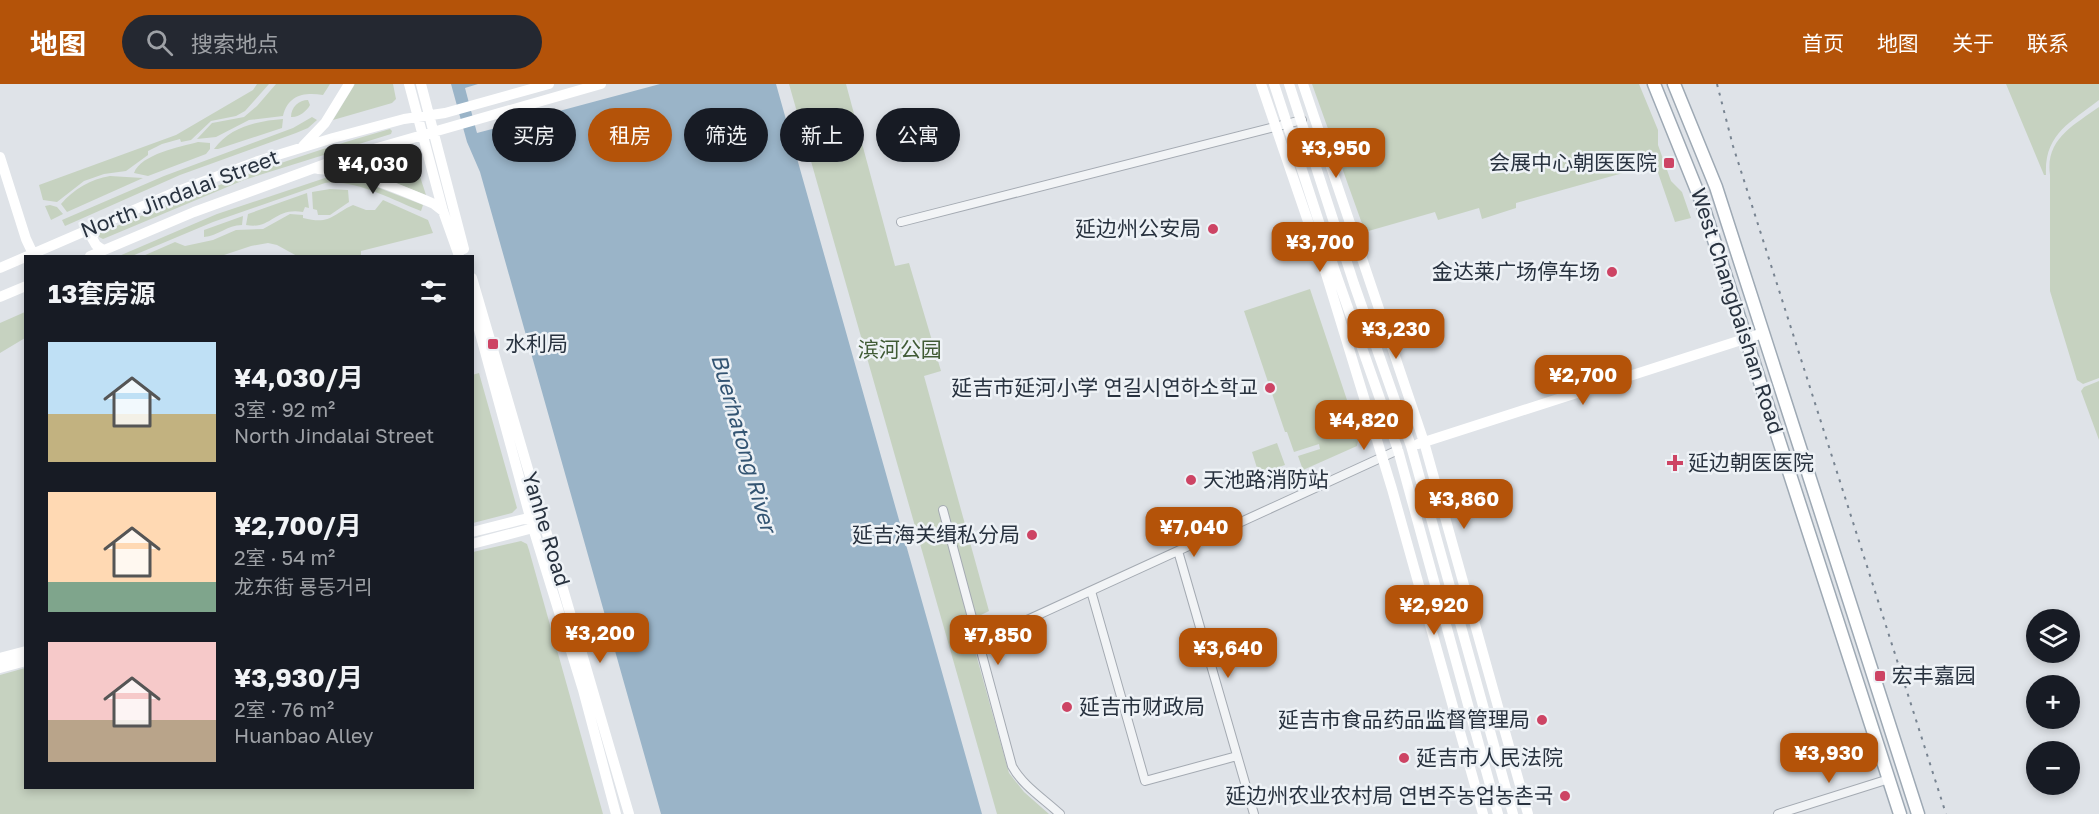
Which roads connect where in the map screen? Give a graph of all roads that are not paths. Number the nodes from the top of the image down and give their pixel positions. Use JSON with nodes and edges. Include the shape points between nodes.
{"nodes":[{"id":1,"x":350,"y":84,"type":"edge"},
{"id":2,"x":409,"y":84,"type":"edge"},
{"id":3,"x":421,"y":84,"type":"edge"},
{"id":4,"x":549,"y":84,"type":"edge"},
{"id":5,"x":601,"y":84,"type":"edge"},
{"id":6,"x":1261,"y":84,"type":"edge"},
{"id":7,"x":1274,"y":84,"type":"edge"},
{"id":8,"x":1289,"y":84,"type":"edge"},
{"id":9,"x":1303,"y":84,"type":"edge"},
{"id":10,"x":1654,"y":84,"type":"edge"},
{"id":11,"x":1674,"y":84,"type":"edge"},
{"id":12,"x":423,"y":116,"type":"junction"},
{"id":13,"x":1302,"y":120,"type":"junction"},
{"id":14,"x":1288,"y":123,"type":"junction"},
{"id":15,"x":1276,"y":127,"type":"junction"},
{"id":16,"x":434,"y":131,"type":"junction"},
{"id":17,"x":422,"y":134,"type":"junction"},
{"id":18,"x":300,"y":148,"type":"junction"},
{"id":19,"x":0,"y":158,"type":"edge"},
{"id":20,"x":311,"y":168,"type":"junction"},
{"id":21,"x":443,"y":211,"type":"junction"},
{"id":22,"x":901,"y":222,"type":"dead end"},
{"id":23,"x":97,"y":226,"type":"junction"},
{"id":24,"x":103,"y":250,"type":"junction"},
{"id":25,"x":33,"y":255,"type":"edge"},
{"id":26,"x":92,"y":255,"type":"edge"},
{"id":27,"x":459,"y":255,"type":"edge"},
{"id":28,"x":466,"y":255,"type":"edge"},
{"id":29,"x":1362,"y":257,"type":"junction"},
{"id":30,"x":24,"y":259,"type":"edge"},
{"id":31,"x":0,"y":268,"type":"edge"},
{"id":32,"x":1354,"y":284,"type":"junction"},
{"id":33,"x":474,"y":285,"type":"edge"},
{"id":34,"x":24,"y":286,"type":"edge"},
{"id":35,"x":0,"y":297,"type":"edge"},
{"id":36,"x":474,"y":311,"type":"edge"},
{"id":37,"x":1763,"y":333,"type":"junction"},
{"id":38,"x":1747,"y":339,"type":"junction"},
{"id":39,"x":1424,"y":442,"type":"junction"},
{"id":40,"x":1411,"y":446,"type":"junction"},
{"id":41,"x":1398,"y":450,"type":"junction"},
{"id":42,"x":1381,"y":458,"type":"junction"},
{"id":43,"x":943,"y":510,"type":"dead end"},
{"id":44,"x":544,"y":521,"type":"junction"},
{"id":45,"x":532,"y":524,"type":"junction"},
{"id":46,"x":474,"y":532,"type":"edge"},
{"id":47,"x":474,"y":543,"type":"edge"},
{"id":48,"x":1178,"y":551,"type":"junction"},
{"id":49,"x":1091,"y":591,"type":"junction"},
{"id":50,"x":979,"y":642,"type":"junction"},
{"id":51,"x":24,"y":652,"type":"edge"},
{"id":52,"x":0,"y":658,"type":"edge"},
{"id":53,"x":24,"y":662,"type":"edge"},
{"id":54,"x":0,"y":668,"type":"edge"},
{"id":55,"x":1237,"y":756,"type":"junction"},
{"id":56,"x":1889,"y":779,"type":"junction"},
{"id":57,"x":616,"y":814,"type":"edge"},
{"id":58,"x":629,"y":814,"type":"edge"},
{"id":59,"x":1060,"y":814,"type":"edge"},
{"id":60,"x":1254,"y":814,"type":"edge"},
{"id":61,"x":1483,"y":814,"type":"edge"},
{"id":62,"x":1498,"y":814,"type":"edge"},
{"id":63,"x":1513,"y":814,"type":"edge"},
{"id":64,"x":1528,"y":814,"type":"edge"},
{"id":65,"x":1778,"y":814,"type":"edge"},
{"id":66,"x":1900,"y":814,"type":"edge"},
{"id":67,"x":1918,"y":814,"type":"edge"}],
"edges":[{"from":1,"to":18,"type":"main road","via":[[325,123]]},
{"from":2,"to":12,"type":"main road"},
{"from":3,"to":12,"type":"main road"},
{"from":4,"to":12,"type":"main road","name":"North Jindalai Street"},
{"from":5,"to":16,"type":"main road","name":"North Jindalai Street"},
{"from":6,"to":15,"type":"main road"},
{"from":7,"to":14,"type":"main road"},
{"from":8,"to":13,"type":"main road"},
{"from":9,"to":29,"type":"main road"},
{"from":10,"to":38,"type":"main road","name":"West Changbaishan Road","via":[[1698,192]]},
{"from":11,"to":37,"type":"main road","name":"West Changbaishan Road","via":[[1710,170]]},
{"from":12,"to":16,"type":"main road"},
{"from":12,"to":17,"type":"main road"},
{"from":12,"to":18,"type":"main road","name":"North Jindalai Street"},
{"from":13,"to":14,"type":"street"},
{"from":13,"to":32,"type":"main road"},
{"from":14,"to":15,"type":"street"},
{"from":14,"to":41,"type":"main road"},
{"from":15,"to":22,"type":"street"},
{"from":15,"to":42,"type":"main road"},
{"from":16,"to":17,"type":"main road","name":"North Jindalai Street"},
{"from":16,"to":28,"type":"main road"},
{"from":17,"to":20,"type":"main road","name":"North Jindalai Street"},
{"from":17,"to":21,"type":"main road"},
{"from":18,"to":23,"type":"main road","name":"North Jindalai Street","via":[[226,172]]},
{"from":19,"to":25,"type":"main road"},
{"from":20,"to":21,"type":"main road","via":[[357,174]]},
{"from":20,"to":24,"type":"main road","name":"North Jindalai Street"},
{"from":21,"to":27,"type":"main road"},
{"from":23,"to":24,"type":"main road","via":[[92,238]]},
{"from":23,"to":25,"type":"main road","name":"North Jindalai Street"},
{"from":24,"to":26,"type":"main road","name":"North Jindalai Street"},
{"from":29,"to":32,"type":"main road"},
{"from":29,"to":39,"type":"main road"},
{"from":30,"to":31,"type":"main road","name":"North Jindalai Street"},
{"from":32,"to":40,"type":"main road"},
{"from":33,"to":44,"type":"main road","name":"Yanhe Road"},
{"from":34,"to":35,"type":"main road"},
{"from":36,"to":45,"type":"main road","name":"Yanhe Road"},
{"from":37,"to":38,"type":"main road"},
{"from":37,"to":67,"type":"main road","name":"West Changbaishan Road"},
{"from":38,"to":39,"type":"main road"},
{"from":38,"to":56,"type":"main road","name":"West Changbaishan Road"},
{"from":39,"to":40,"type":"main road"},
{"from":39,"to":64,"type":"main road"},
{"from":40,"to":41,"type":"main road"},
{"from":40,"to":63,"type":"main road"},
{"from":41,"to":42,"type":"street"},
{"from":41,"to":62,"type":"main road"},
{"from":42,"to":48,"type":"street"},
{"from":42,"to":61,"type":"main road"},
{"from":43,"to":50,"type":"street"},
{"from":44,"to":45,"type":"main road"},
{"from":44,"to":58,"type":"main road","name":"Yanhe Road"},
{"from":45,"to":46,"type":"main road"},
{"from":45,"to":47,"type":"main road"},
{"from":45,"to":57,"type":"main road","name":"Yanhe Road"},
{"from":48,"to":49,"type":"street"},
{"from":48,"to":55,"type":"street"},
{"from":49,"to":50,"type":"street"},
{"from":49,"to":55,"type":"street","via":[[1145,781]]},
{"from":50,"to":59,"type":"street","via":[[1012,766]]},
{"from":51,"to":52,"type":"main road"},
{"from":53,"to":54,"type":"main road"},
{"from":55,"to":60,"type":"street"},
{"from":56,"to":65,"type":"street"},
{"from":56,"to":66,"type":"main road","name":"West Changbaishan Road"}]}
